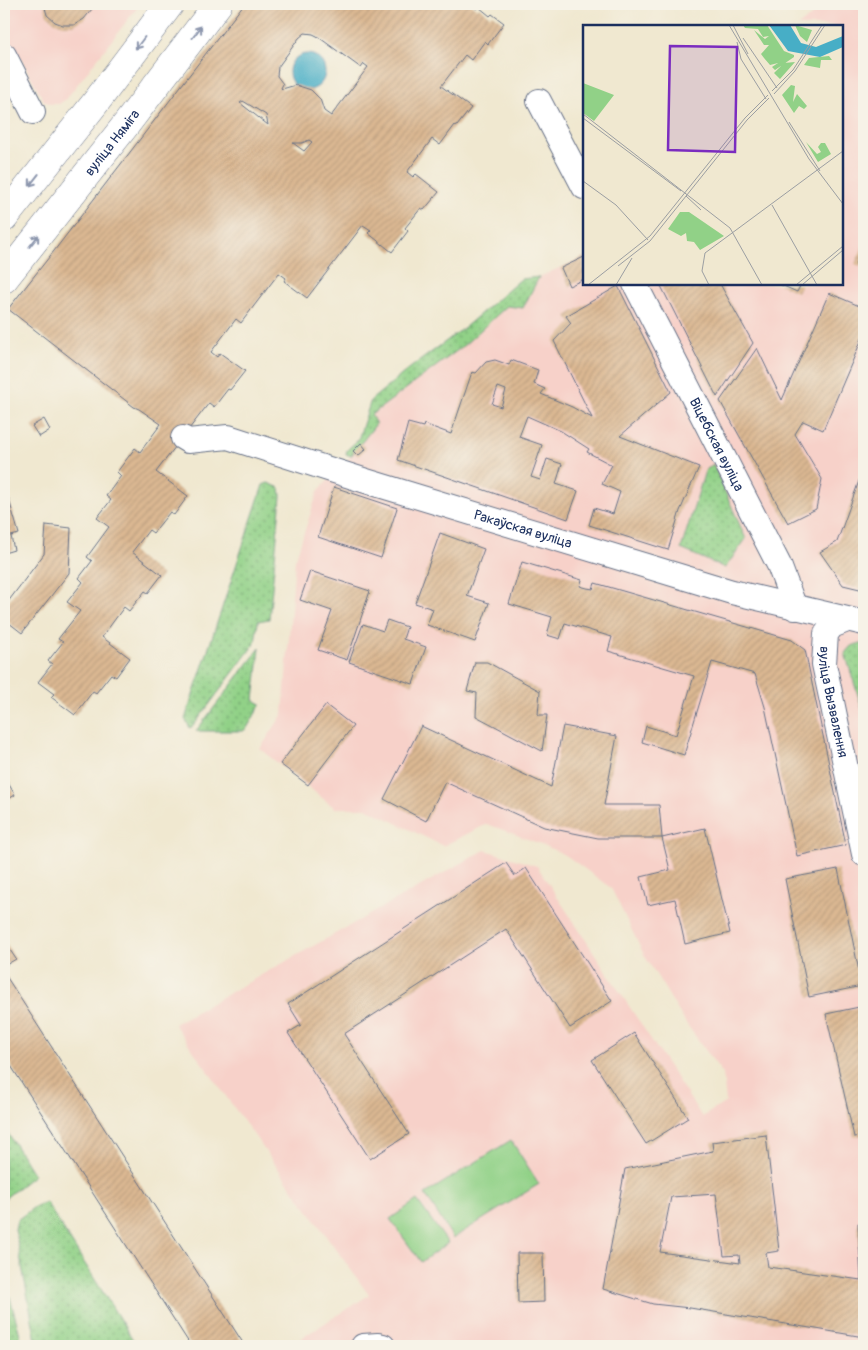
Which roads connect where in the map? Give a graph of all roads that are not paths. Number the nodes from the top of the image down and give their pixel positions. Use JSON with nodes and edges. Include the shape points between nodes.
{"nodes":[{"id":1,"x":170,"y":4,"type":"edge"},
{"id":2,"x":218,"y":4,"type":"edge"},
{"id":3,"x":4,"y":55,"type":"edge"},
{"id":4,"x":539,"y":101,"type":"dead end"},
{"id":5,"x":33,"y":112,"type":"dead end"},
{"id":6,"x":583,"y":185,"type":"edge"},
{"id":7,"x":4,"y":218,"type":"edge"},
{"id":8,"x":4,"y":279,"type":"edge"},
{"id":9,"x":636,"y":285,"type":"edge"},
{"id":10,"x":183,"y":438,"type":"dead end"},
{"id":11,"x":795,"y":608,"type":"junction"},
{"id":12,"x":856,"y":621,"type":"edge"},
{"id":13,"x":864,"y":854,"type":"edge"},
{"id":14,"x":363,"y":1346,"type":"edge"},
{"id":15,"x":383,"y":1346,"type":"edge"}],
"edges":[{"from":1,"to":7,"type":"main road","one_way":true},
{"from":8,"to":2,"type":"main road","name":"вуліца Няміга","one_way":true},
{"from":3,"to":5,"type":"street"},
{"from":4,"to":6,"type":"street"},
{"from":9,"to":11,"type":"street","name":"Віцебская вуліца","via":[[774,556]]},
{"from":10,"to":11,"type":"street","name":"Ракаўская вуліца","via":[[188,441],[228,437],[732,592]]},
{"from":11,"to":12,"type":"street","name":"Ракаўская вуліца"},
{"from":12,"to":13,"type":"street","name":"вуліца Вызвалення","via":[[832,626],[826,634],[824,664]]},
{"from":14,"to":15,"type":"street"}]}
